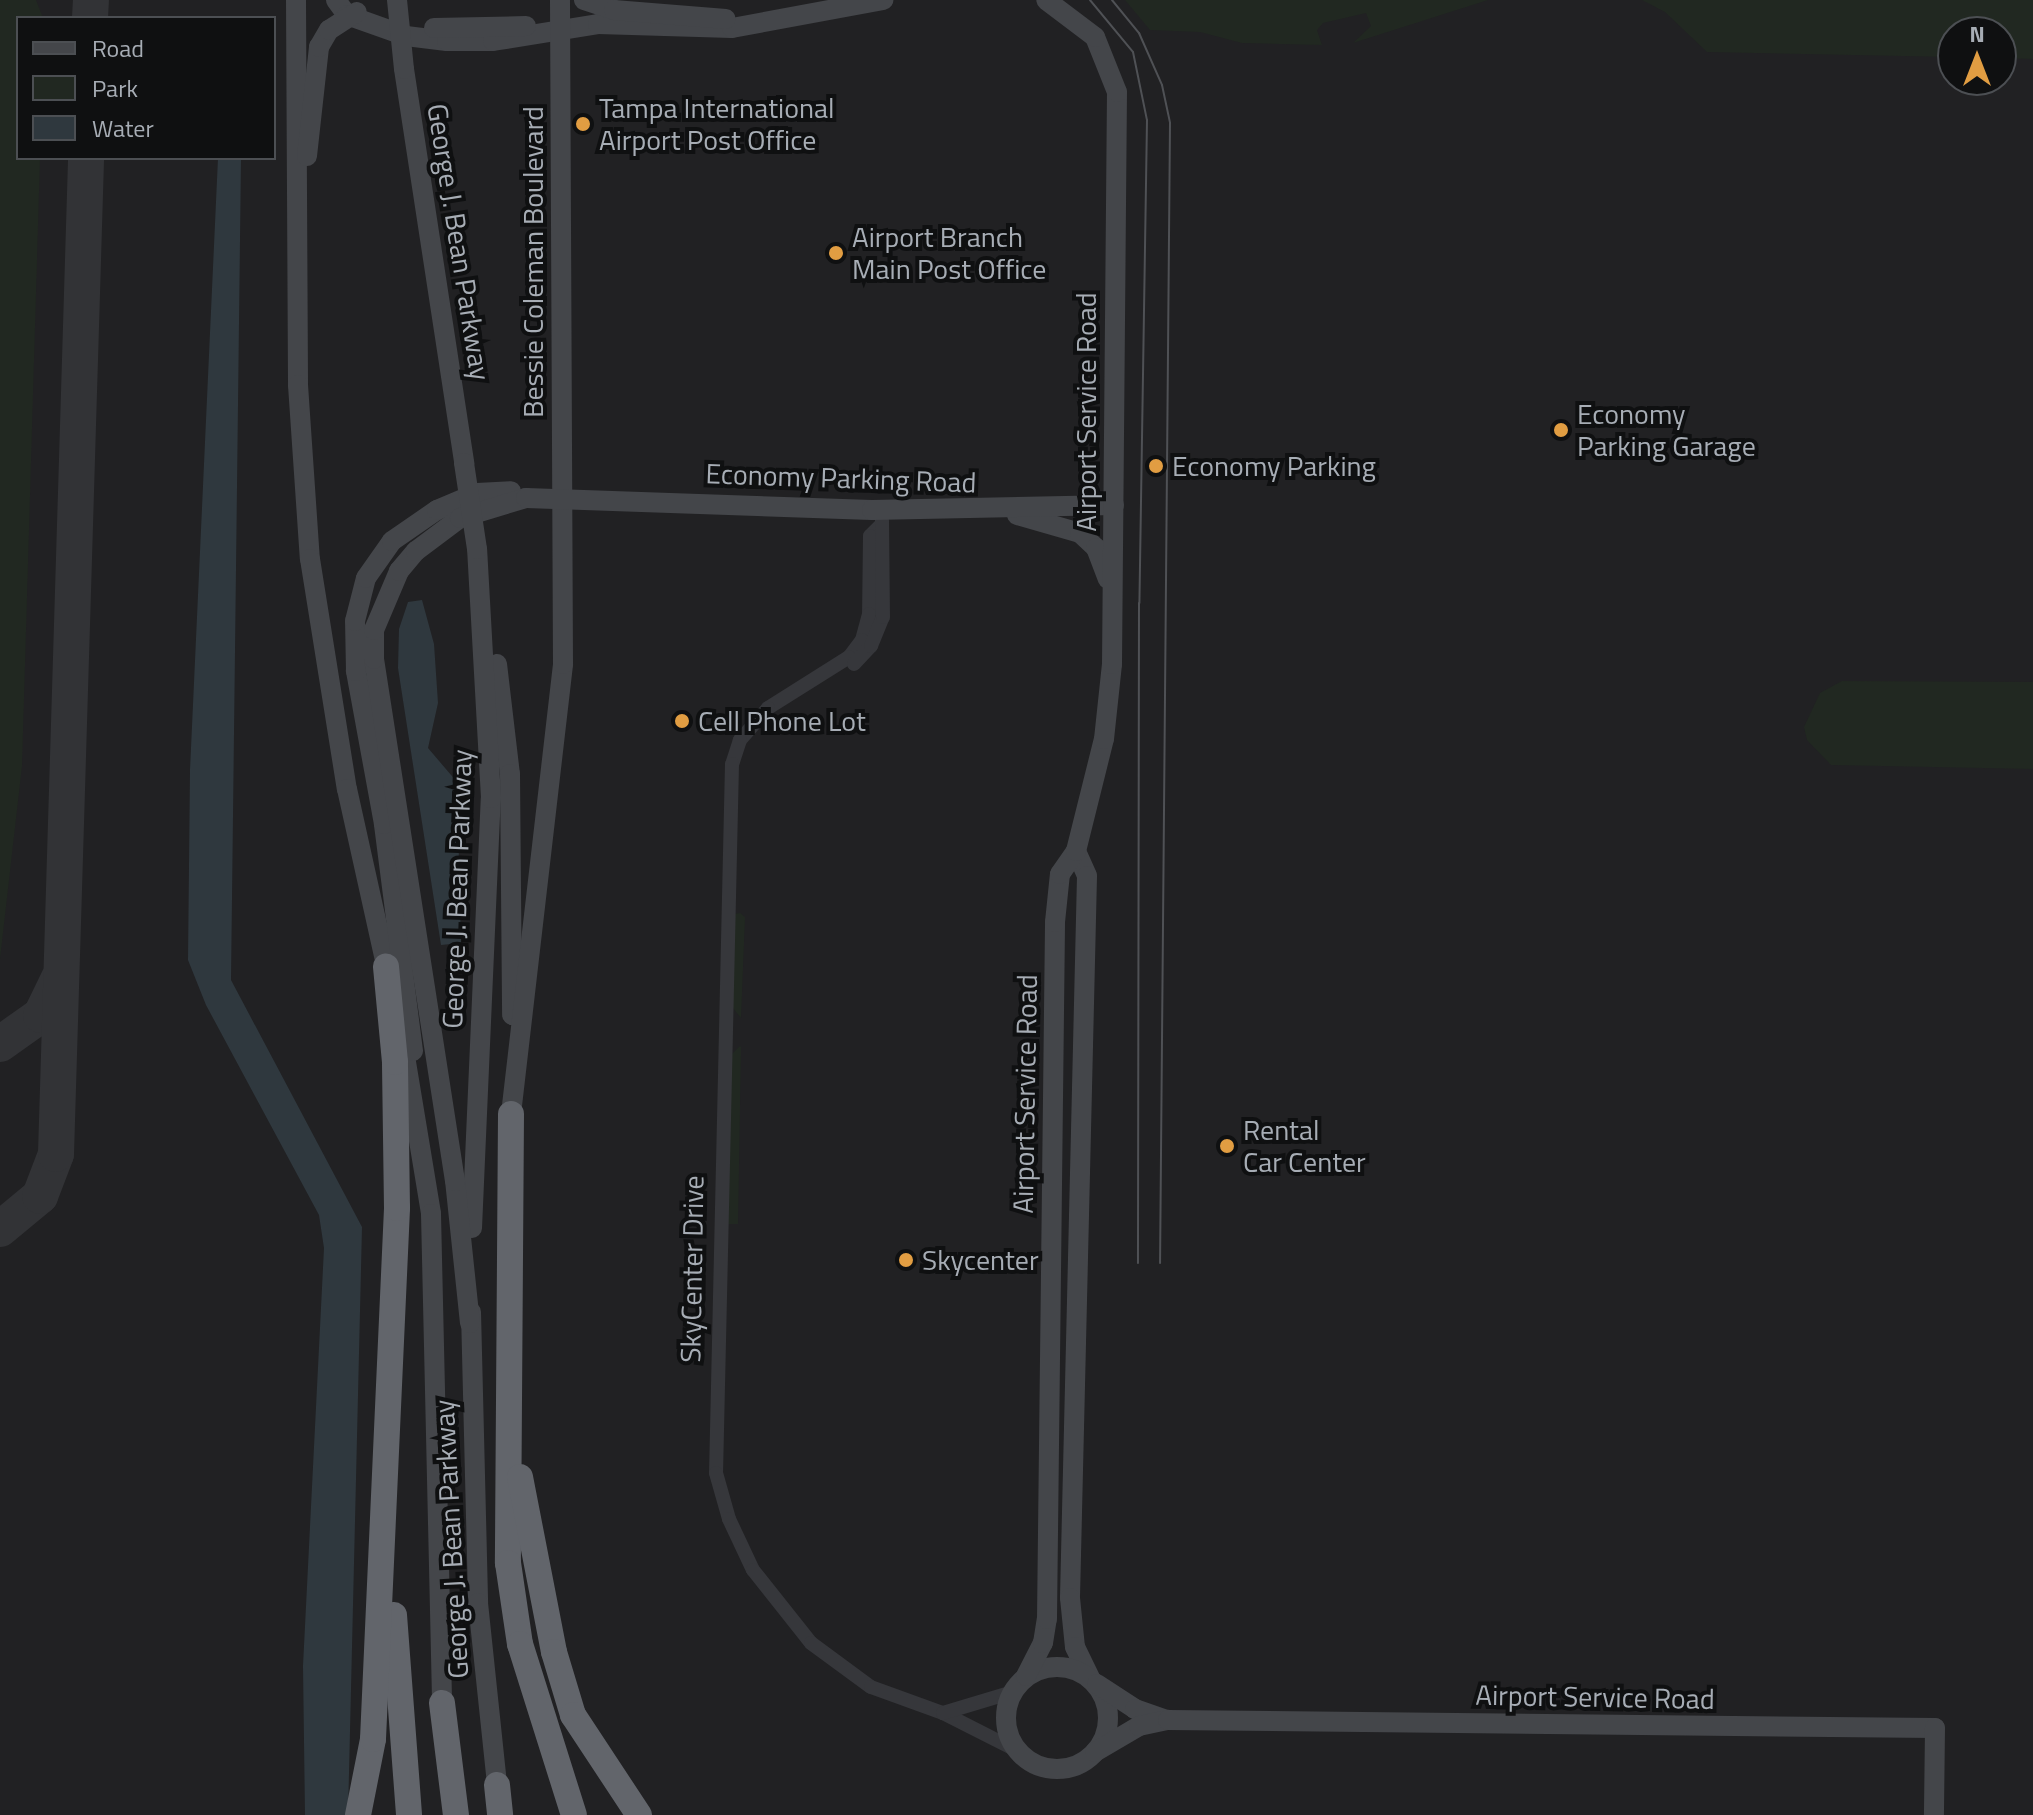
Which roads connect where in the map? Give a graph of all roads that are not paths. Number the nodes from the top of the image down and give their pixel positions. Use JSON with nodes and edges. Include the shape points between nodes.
{"nodes":[{"id":1,"x":296,"y":0,"type":"edge"},
{"id":2,"x":397,"y":0,"type":"edge"},
{"id":3,"x":560,"y":0,"type":"edge"},
{"id":4,"x":584,"y":0,"type":"edge"},
{"id":5,"x":883,"y":0,"type":"edge"},
{"id":6,"x":1046,"y":0,"type":"edge"},
{"id":7,"x":341,"y":8,"type":"edge"},
{"id":8,"x":758,"y":24,"type":"junction"},
{"id":9,"x":562,"y":28,"type":"junction"},
{"id":10,"x":297,"y":315,"type":"junction"},
{"id":11,"x":566,"y":496,"type":"junction"},
{"id":12,"x":1114,"y":505,"type":"junction"},
{"id":13,"x":978,"y":511,"type":"junction"},
{"id":14,"x":882,"y":517,"type":"junction"},
{"id":15,"x":477,"y":549,"type":"junction"},
{"id":16,"x":1113,"y":597,"type":"junction"},
{"id":17,"x":1076,"y":851,"type":"junction"},
{"id":18,"x":386,"y":966,"type":"junction"},
{"id":19,"x":511,"y":1114,"type":"junction"},
{"id":20,"x":424,"y":1153,"type":"junction"},
{"id":21,"x":470,"y":1323,"type":"junction"},
{"id":22,"x":507,"y":1335,"type":"junction"},
{"id":23,"x":387,"y":1494,"type":"junction"},
{"id":24,"x":1092,"y":1680,"type":"junction"},
{"id":25,"x":1020,"y":1684,"type":"junction"},
{"id":26,"x":442,"y":1703,"type":"joint"},
{"id":27,"x":943,"y":1713,"type":"junction"},
{"id":28,"x":1168,"y":1720,"type":"junction"},
{"id":29,"x":1016,"y":1750,"type":"junction"},
{"id":30,"x":1095,"y":1752,"type":"junction"},
{"id":31,"x":497,"y":1785,"type":"joint"},
{"id":32,"x":447,"y":1805,"type":"edge"},
{"id":33,"x":360,"y":1810,"type":"edge"},
{"id":34,"x":409,"y":1815,"type":"edge"},
{"id":35,"x":500,"y":1815,"type":"edge"},
{"id":36,"x":574,"y":1815,"type":"edge"},
{"id":37,"x":639,"y":1815,"type":"edge"},
{"id":38,"x":1934,"y":1815,"type":"edge"}],
"edges":[{"from":1,"to":10,"type":"street","name":"George J. Bean Parkway"},
{"from":2,"to":15,"type":"street","name":"George J. Bean Parkway","bridge":true},
{"from":3,"to":9,"type":"street","name":"Bessie Coleman Boulevard"},
{"from":4,"to":8,"type":"street","via":[[614,10],[699,14]]},
{"from":5,"to":8,"type":"street"},
{"from":6,"to":12,"type":"street","name":"Airport Service Road","via":[[1095,37],[1117,92]]},
{"from":7,"to":9,"type":"street","via":[[430,28]]},
{"from":7,"to":10,"type":"street","via":[[312,74]]},
{"from":8,"to":9,"type":"street"},
{"from":9,"to":11,"type":"street","name":"Bessie Coleman Boulevard","via":[[559,454]]},
{"from":10,"to":18,"type":"street","name":"George J. Bean Parkway","via":[[302,457],[318,622]]},
{"from":11,"to":14,"type":"street","name":"Economy Parking Road"},
{"from":11,"to":19,"type":"street","name":"Bessie Coleman Boulevard","via":[[562,679]]},
{"from":11,"to":20,"type":"street","via":[[523,490],[477,493],[437,510],[392,541],[366,578],[355,621],[356,671],[407,980]]},
{"from":11,"to":21,"type":"street","via":[[491,505],[438,532],[399,571],[374,630],[381,720],[453,1166]]},
{"from":12,"to":13,"type":"street","name":"Economy Parking Road"},
{"from":12,"to":16,"type":"street","name":"Airport Service Road"},
{"from":13,"to":14,"type":"street","name":"Economy Parking Road"},
{"from":13,"to":16,"type":"street","via":[[1026,517],[1080,533],[1096,548]]},
{"from":14,"to":27,"type":"street","name":"SkyCenter Drive","via":[[885,608],[871,646],[857,662],[753,723],[732,764],[718,1484],[753,1570],[802,1635],[871,1687]]},
{"from":15,"to":19,"type":"street","via":[[503,696],[510,774]]},
{"from":15,"to":21,"type":"street","name":"George J. Bean Parkway","via":[[491,798]]},
{"from":16,"to":17,"type":"street","name":"Airport Service Road","via":[[1104,739]]},
{"from":17,"to":24,"type":"street","name":"Airport Service Road","via":[[1087,876],[1070,1598],[1075,1647]]},
{"from":17,"to":25,"type":"street","name":"Airport Service Road","via":[[1060,874],[1055,922],[1047,1619],[1043,1643]]},
{"from":18,"to":20,"type":"street","name":"George J. Bean Parkway"},
{"from":18,"to":23,"type":"highway","via":[[397,1122]]},
{"from":19,"to":22,"type":"highway"},
{"from":20,"to":26,"type":"street","name":"George J. Bean Parkway","via":[[434,1272]]},
{"from":21,"to":31,"type":"street","name":"George J. Bean Parkway","via":[[477,1587]]},
{"from":22,"to":36,"type":"highway","via":[[508,1563],[520,1644]]},
{"from":22,"to":37,"type":"highway","via":[[521,1483],[554,1652],[573,1715]]},
{"from":23,"to":33,"type":"highway","via":[[373,1739]]},
{"from":23,"to":34,"type":"highway"},
{"from":24,"to":25,"type":"street","via":[[1061,1667]]},
{"from":24,"to":28,"type":"street","name":"Airport Service Road","via":[[1135,1709]]},
{"from":24,"to":30,"type":"street","via":[[1107,1706],[1108,1722]]},
{"from":25,"to":27,"type":"street"},
{"from":25,"to":29,"type":"street","via":[[1006,1717]]},
{"from":26,"to":32,"type":"highway"},
{"from":27,"to":29,"type":"street","name":"SkyCenter Drive"},
{"from":28,"to":30,"type":"street","name":"Airport Service Road","via":[[1139,1726]]},
{"from":28,"to":38,"type":"street","name":"Airport Service Road","via":[[1935,1728]]},
{"from":29,"to":30,"type":"street","via":[[1030,1762],[1064,1769]]},
{"from":31,"to":35,"type":"highway"}]}
